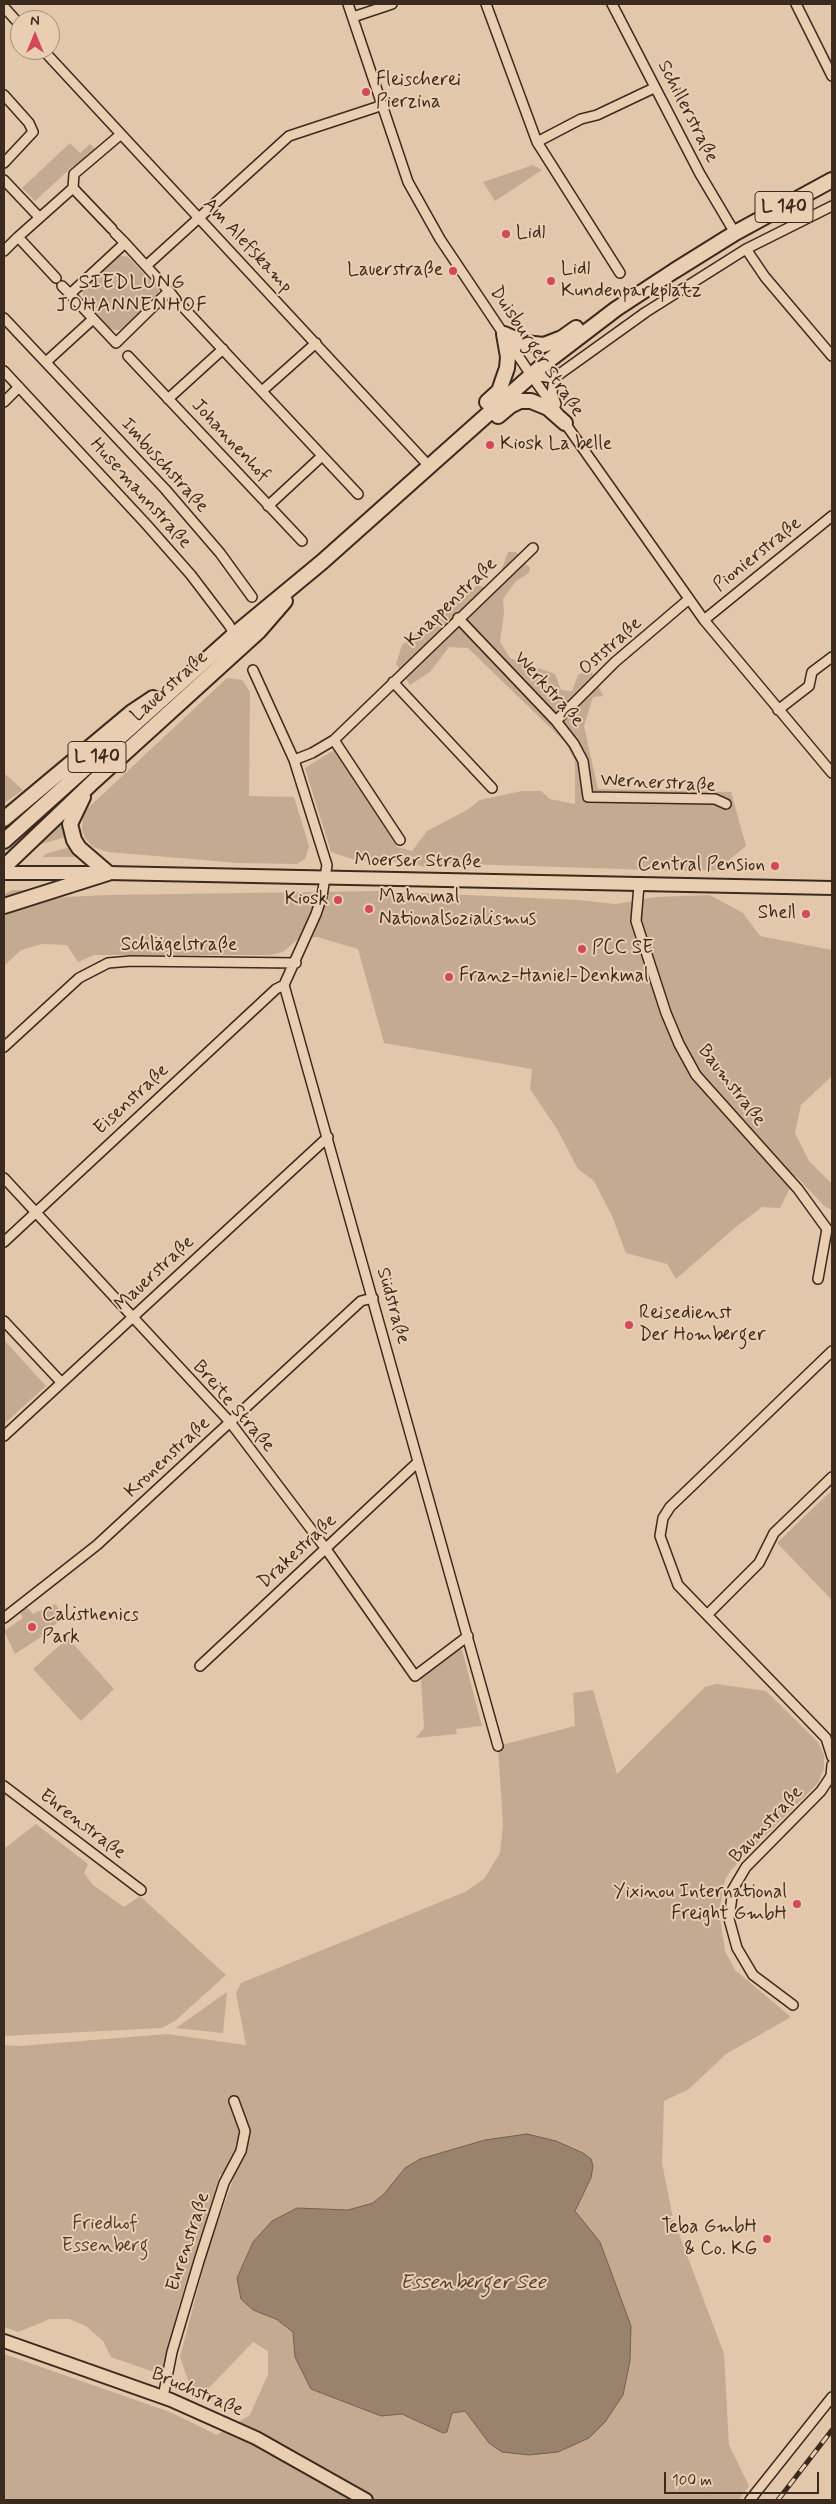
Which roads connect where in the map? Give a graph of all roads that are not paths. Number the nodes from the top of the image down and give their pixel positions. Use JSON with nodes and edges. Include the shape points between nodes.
{"nodes":[{"id":1,"x":348,"y":4,"type":"edge"},
{"id":2,"x":392,"y":4,"type":"edge"},
{"id":3,"x":486,"y":4,"type":"edge"},
{"id":4,"x":612,"y":4,"type":"edge"},
{"id":5,"x":796,"y":4,"type":"edge"},
{"id":6,"x":353,"y":17,"type":"junction"},
{"id":7,"x":52,"y":60,"type":"edge"},
{"id":8,"x":832,"y":76,"type":"edge"},
{"id":9,"x":654,"y":88,"type":"junction"},
{"id":10,"x":4,"y":95,"type":"edge"},
{"id":11,"x":383,"y":105,"type":"junction"},
{"id":12,"x":120,"y":135,"type":"junction"},
{"id":13,"x":537,"y":142,"type":"junction"},
{"id":14,"x":4,"y":163,"type":"edge"},
{"id":15,"x":4,"y":180,"type":"edge"},
{"id":16,"x":832,"y":180,"type":"edge"},
{"id":17,"x":72,"y":188,"type":"junction"},
{"id":18,"x":832,"y":206,"type":"edge"},
{"id":19,"x":39,"y":217,"type":"junction"},
{"id":20,"x":199,"y":218,"type":"junction"},
{"id":21,"x":735,"y":233,"type":"junction"},
{"id":22,"x":18,"y":237,"type":"junction"},
{"id":23,"x":125,"y":243,"type":"junction"},
{"id":24,"x":746,"y":249,"type":"junction"},
{"id":25,"x":4,"y":251,"type":"edge"},
{"id":26,"x":146,"y":266,"type":"junction"},
{"id":27,"x":620,"y":273,"type":"dead end"},
{"id":28,"x":56,"y":278,"type":"dead end"},
{"id":29,"x":62,"y":286,"type":"dead end"},
{"id":30,"x":169,"y":291,"type":"junction"},
{"id":31,"x":70,"y":294,"type":"junction"},
{"id":32,"x":616,"y":309,"type":"junction"},
{"id":33,"x":4,"y":318,"type":"edge"},
{"id":34,"x":93,"y":319,"type":"junction"},
{"id":35,"x":504,"y":334,"type":"junction"},
{"id":36,"x":116,"y":343,"type":"junction"},
{"id":37,"x":316,"y":343,"type":"junction"},
{"id":38,"x":223,"y":350,"type":"junction"},
{"id":39,"x":832,"y":356,"type":"edge"},
{"id":40,"x":46,"y":362,"type":"junction"},
{"id":41,"x":531,"y":375,"type":"junction"},
{"id":42,"x":5,"y":377,"type":"edge"},
{"id":43,"x":554,"y":378,"type":"junction"},
{"id":44,"x":19,"y":388,"type":"junction"},
{"id":45,"x":262,"y":391,"type":"junction"},
{"id":46,"x":168,"y":399,"type":"junction"},
{"id":47,"x":4,"y":402,"type":"edge"},
{"id":48,"x":565,"y":423,"type":"junction"},
{"id":49,"x":451,"y":446,"type":"junction"},
{"id":50,"x":322,"y":456,"type":"junction"},
{"id":51,"x":428,"y":465,"type":"junction"},
{"id":52,"x":358,"y":494,"type":"dead end"},
{"id":53,"x":268,"y":506,"type":"junction"},
{"id":54,"x":832,"y":516,"type":"edge"},
{"id":55,"x":302,"y":541,"type":"dead end"},
{"id":56,"x":533,"y":548,"type":"dead end"},
{"id":57,"x":311,"y":571,"type":"junction"},
{"id":58,"x":252,"y":597,"type":"dead end"},
{"id":59,"x":689,"y":599,"type":"junction"},
{"id":60,"x":458,"y":618,"type":"junction"},
{"id":61,"x":704,"y":620,"type":"junction"},
{"id":62,"x":235,"y":634,"type":"junction"},
{"id":63,"x":242,"y":647,"type":"junction"},
{"id":64,"x":832,"y":656,"type":"edge"},
{"id":65,"x":253,"y":670,"type":"dead end"},
{"id":66,"x":191,"y":673,"type":"junction"},
{"id":67,"x":393,"y":682,"type":"junction"},
{"id":68,"x":778,"y":710,"type":"junction"},
{"id":69,"x":556,"y":721,"type":"junction"},
{"id":70,"x":334,"y":740,"type":"junction"},
{"id":71,"x":294,"y":760,"type":"junction"},
{"id":72,"x":832,"y":773,"type":"edge"},
{"id":73,"x":94,"y":780,"type":"junction"},
{"id":74,"x":492,"y":788,"type":"dead end"},
{"id":75,"x":588,"y":798,"type":"joint"},
{"id":76,"x":726,"y":804,"type":"dead end"},
{"id":77,"x":4,"y":819,"type":"edge"},
{"id":78,"x":400,"y":840,"type":"dead end"},
{"id":79,"x":4,"y":841,"type":"edge"},
{"id":80,"x":4,"y":867,"type":"edge"},
{"id":81,"x":4,"y":873,"type":"edge"},
{"id":82,"x":108,"y":873,"type":"junction"},
{"id":83,"x":326,"y":878,"type":"junction"},
{"id":84,"x":639,"y":885,"type":"junction"},
{"id":85,"x":832,"y":888,"type":"edge"},
{"id":86,"x":4,"y":906,"type":"edge"},
{"id":87,"x":296,"y":963,"type":"junction"},
{"id":88,"x":284,"y":985,"type":"junction"},
{"id":89,"x":4,"y":1047,"type":"edge"},
{"id":90,"x":328,"y":1137,"type":"junction"},
{"id":91,"x":4,"y":1178,"type":"edge"},
{"id":92,"x":35,"y":1212,"type":"junction"},
{"id":93,"x":830,"y":1231,"type":"edge"},
{"id":94,"x":4,"y":1242,"type":"edge"},
{"id":95,"x":818,"y":1279,"type":"dead end"},
{"id":96,"x":373,"y":1298,"type":"junction"},
{"id":97,"x":132,"y":1318,"type":"junction"},
{"id":98,"x":4,"y":1321,"type":"edge"},
{"id":99,"x":832,"y":1351,"type":"edge"},
{"id":100,"x":61,"y":1382,"type":"junction"},
{"id":101,"x":230,"y":1422,"type":"junction"},
{"id":102,"x":4,"y":1436,"type":"edge"},
{"id":103,"x":418,"y":1462,"type":"junction"},
{"id":104,"x":832,"y":1477,"type":"edge"},
{"id":105,"x":326,"y":1549,"type":"junction"},
{"id":106,"x":707,"y":1615,"type":"junction"},
{"id":107,"x":4,"y":1618,"type":"edge"},
{"id":108,"x":468,"y":1636,"type":"junction"},
{"id":109,"x":200,"y":1666,"type":"dead end"},
{"id":110,"x":498,"y":1746,"type":"dead end"},
{"id":111,"x":832,"y":1757,"type":"edge"},
{"id":112,"x":832,"y":1765,"type":"edge"},
{"id":113,"x":4,"y":1786,"type":"edge"},
{"id":114,"x":140,"y":1890,"type":"dead end"},
{"id":115,"x":793,"y":2005,"type":"dead end"},
{"id":116,"x":234,"y":2101,"type":"dead end"},
{"id":117,"x":4,"y":2340,"type":"edge"},
{"id":118,"x":163,"y":2397,"type":"junction"},
{"id":119,"x":832,"y":2397,"type":"edge"},
{"id":120,"x":366,"y":2500,"type":"edge"},
{"id":121,"x":750,"y":2500,"type":"edge"}],
"edges":[{"from":1,"to":6,"type":"street","name":"Duisburger Straße"},
{"from":2,"to":6,"type":"street"},
{"from":3,"to":13,"type":"street"},
{"from":4,"to":9,"type":"street","name":"Schillerstraße","via":[[638,50]]},
{"from":5,"to":8,"type":"street"},
{"from":6,"to":11,"type":"street","name":"Duisburger Straße"},
{"from":7,"to":12,"type":"street","name":"Am Alefskamp"},
{"from":9,"to":13,"type":"street"},
{"from":9,"to":21,"type":"street","name":"Schillerstraße"},
{"from":10,"to":14,"type":"street","via":[[30,123],[33,132]]},
{"from":11,"to":20,"type":"street","via":[[288,136]]},
{"from":11,"to":35,"type":"street","name":"Duisburger Straße","via":[[408,182],[440,239]]},
{"from":12,"to":17,"type":"street","via":[[74,174]]},
{"from":12,"to":20,"type":"street","name":"Am Alefskamp"},
{"from":13,"to":27,"type":"street"},
{"from":15,"to":19,"type":"street"},
{"from":16,"to":21,"type":"main road","name":"Lauerstraße","number":"L 140"},
{"from":17,"to":19,"type":"street"},
{"from":17,"to":23,"type":"street"},
{"from":18,"to":24,"type":"street"},
{"from":19,"to":22,"type":"street"},
{"from":20,"to":26,"type":"street"},
{"from":20,"to":37,"type":"street","name":"Am Alefskamp"},
{"from":21,"to":32,"type":"main road","name":"Lauerstraße","number":"L 140"},
{"from":22,"to":25,"type":"street"},
{"from":22,"to":28,"type":"street"},
{"from":23,"to":26,"type":"street"},
{"from":23,"to":31,"type":"street"},
{"from":24,"to":39,"type":"street","via":[[765,277]]},
{"from":24,"to":43,"type":"street","via":[[646,312]]},
{"from":26,"to":30,"type":"street"},
{"from":29,"to":31,"type":"street","name":"Johannenhof"},
{"from":30,"to":36,"type":"street"},
{"from":30,"to":38,"type":"street"},
{"from":31,"to":34,"type":"street","name":"Johannenhof"},
{"from":32,"to":35,"type":"main road","via":[[600,310],[562,338],[544,345],[524,343]]},
{"from":32,"to":41,"type":"main road","name":"Lauerstraße","number":"L 140"},
{"from":33,"to":40,"type":"street"},
{"from":34,"to":36,"type":"street","name":"Johannenhof"},
{"from":34,"to":40,"type":"street"},
{"from":35,"to":41,"type":"street","name":"Duisburger Straße"},
{"from":35,"to":49,"type":"main road","via":[[508,356],[502,385],[453,434]]},
{"from":36,"to":46,"type":"street","name":"Johannenhof"},
{"from":37,"to":45,"type":"street"},
{"from":37,"to":51,"type":"street","name":"Am Alefskamp"},
{"from":38,"to":45,"type":"street"},
{"from":38,"to":46,"type":"street","name":"Johannenhof"},
{"from":40,"to":58,"type":"street","name":"Imbuschstraße","via":[[177,503]]},
{"from":41,"to":43,"type":"street"},
{"from":41,"to":48,"type":"street","name":"Duisburger Straße"},
{"from":41,"to":49,"type":"main road","name":"Lauerstraße","number":"L 140"},
{"from":42,"to":44,"type":"street","name":"Husemannstraße"},
{"from":43,"to":48,"type":"street","via":[[552,398]]},
{"from":44,"to":47,"type":"street"},
{"from":44,"to":62,"type":"street","name":"Husemannstraße","via":[[146,524]]},
{"from":45,"to":50,"type":"street"},
{"from":46,"to":53,"type":"street","name":"Johannenhof"},
{"from":48,"to":49,"type":"main road","via":[[541,404],[520,401],[463,446]]},
{"from":48,"to":59,"type":"street","name":"Duisburger Straße"},
{"from":49,"to":51,"type":"main road","name":"Lauerstraße","number":"L 140"},
{"from":50,"to":52,"type":"street"},
{"from":50,"to":53,"type":"street","name":"Johannenhof"},
{"from":51,"to":57,"type":"main road","name":"Lauerstraße","number":"L 140"},
{"from":53,"to":55,"type":"street","name":"Johannenhof"},
{"from":54,"to":61,"type":"street","name":"Pionierstraße"},
{"from":56,"to":60,"type":"street","name":"Knappenstraße"},
{"from":57,"to":62,"type":"main road","name":"Lauerstraße","number":"L 140"},
{"from":57,"to":63,"type":"main road","name":"Lauerstraße","number":"L 140"},
{"from":59,"to":61,"type":"street","name":"Duisburger Straße"},
{"from":59,"to":69,"type":"street","name":"Oststraße","via":[[615,662]]},
{"from":60,"to":67,"type":"street","name":"Knappenstraße"},
{"from":60,"to":69,"type":"street","name":"Werkstraße"},
{"from":61,"to":68,"type":"street","name":"Duisburger Straße"},
{"from":62,"to":63,"type":"street","name":"Husemannstraße"},
{"from":62,"to":66,"type":"main road","name":"Lauerstraße","number":"L 140"},
{"from":63,"to":73,"type":"main road","name":"Lauerstraße","number":"L 140"},
{"from":64,"to":68,"type":"street","via":[[812,672],[809,686]]},
{"from":65,"to":71,"type":"street"},
{"from":66,"to":77,"type":"main road","via":[[132,712]]},
{"from":66,"to":79,"type":"main road","name":"Lauerstraße","number":"L 140"},
{"from":67,"to":70,"type":"street","name":"Knappenstraße"},
{"from":67,"to":74,"type":"street"},
{"from":68,"to":72,"type":"street","name":"Duisburger Straße"},
{"from":69,"to":75,"type":"street","name":"Werkstraße","via":[[584,761]]},
{"from":70,"to":71,"type":"street","name":"Knappenstraße"},
{"from":70,"to":78,"type":"street"},
{"from":71,"to":83,"type":"street","via":[[327,864]]},
{"from":73,"to":80,"type":"main road","name":"Lauerstraße","number":"L 140"},
{"from":73,"to":82,"type":"main road","via":[[70,824],[79,848]]},
{"from":75,"to":76,"type":"street","name":"Wernerstraße","via":[[715,799]]},
{"from":81,"to":82,"type":"main road","name":"Moerser Straße"},
{"from":82,"to":83,"type":"main road","name":"Moerser Straße"},
{"from":82,"to":86,"type":"main road"},
{"from":83,"to":84,"type":"main road","name":"Moerser Straße"},
{"from":83,"to":87,"type":"street","via":[[316,914]]},
{"from":84,"to":85,"type":"main road","name":"Moerser Straße"},
{"from":84,"to":93,"type":"street","name":"Baumstraße","via":[[636,921],[666,1013],[696,1075],[798,1189]]},
{"from":87,"to":88,"type":"street"},
{"from":87,"to":89,"type":"street","name":"Schlägelstraße","via":[[131,961],[108,964],[79,978]]},
{"from":88,"to":90,"type":"street","name":"Südstraße"},
{"from":88,"to":92,"type":"street","name":"Eisenstraße"},
{"from":90,"to":96,"type":"street","name":"Südstraße"},
{"from":90,"to":97,"type":"street","name":"Mauerstraße"},
{"from":91,"to":92,"type":"street","name":"Breite Straße"},
{"from":92,"to":94,"type":"street","name":"Eisenstraße"},
{"from":92,"to":97,"type":"street","name":"Breite Straße"},
{"from":93,"to":95,"type":"street","name":"Baumstraße"},
{"from":96,"to":101,"type":"street","name":"Kronenstraße","via":[[361,1302]]},
{"from":96,"to":103,"type":"street","name":"Südstraße"},
{"from":97,"to":100,"type":"street","name":"Mauerstraße"},
{"from":97,"to":101,"type":"street","name":"Breite Straße"},
{"from":98,"to":100,"type":"street"},
{"from":99,"to":106,"type":"street","via":[[670,1507],[663,1518],[660,1536],[678,1585]]},
{"from":100,"to":102,"type":"street","name":"Mauerstraße"},
{"from":101,"to":105,"type":"street","name":"Breite Straße"},
{"from":101,"to":107,"type":"street","name":"Kronenstraße","via":[[97,1545]]},
{"from":103,"to":105,"type":"street","name":"Drakestraße"},
{"from":103,"to":108,"type":"street","name":"Südstraße"},
{"from":104,"to":106,"type":"street","via":[[774,1534],[759,1563]]},
{"from":105,"to":108,"type":"street","name":"Breite Straße","via":[[415,1676]]},
{"from":105,"to":109,"type":"street","name":"Drakestraße"},
{"from":106,"to":111,"type":"street","via":[[826,1738]]},
{"from":108,"to":110,"type":"street","name":"Südstraße"},
{"from":112,"to":115,"type":"street","name":"Baumstraße","via":[[831,1776],[821,1791],[746,1867],[733,1889],[729,1919],[737,1948],[753,1975]]},
{"from":113,"to":114,"type":"street","name":"Ehrenstraße"},
{"from":116,"to":118,"type":"street","name":"Ehrenstraße","via":[[246,2131],[241,2151],[224,2183],[198,2261]]},
{"from":117,"to":118,"type":"main road","name":"Bruchstraße"},
{"from":118,"to":120,"type":"main road","name":"Bruchstraße","via":[[256,2438]]},
{"from":119,"to":121,"type":"street"}]}
